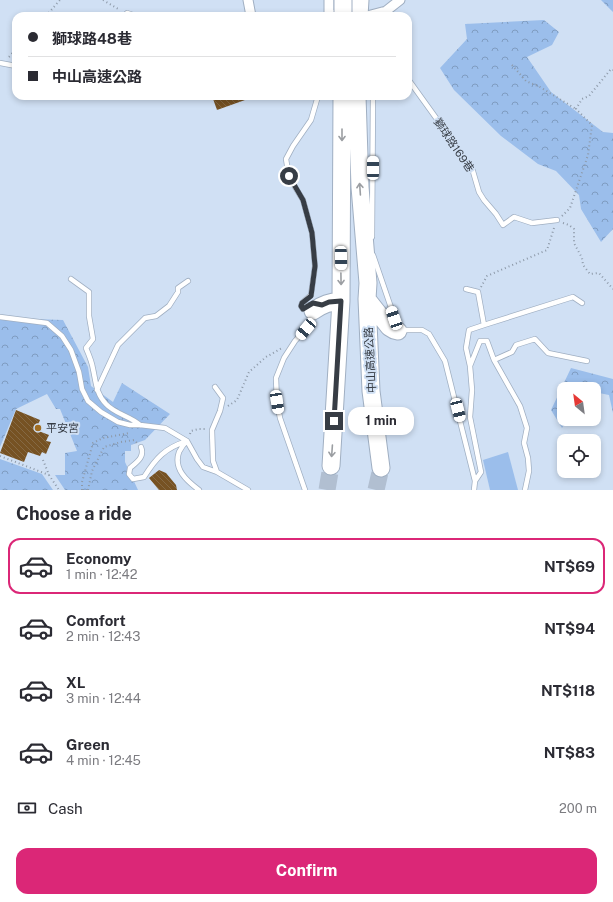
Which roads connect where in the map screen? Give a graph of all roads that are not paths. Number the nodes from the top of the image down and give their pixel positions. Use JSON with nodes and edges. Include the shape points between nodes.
{"nodes":[{"id":1,"x":248,"y":0,"type":"edge"},
{"id":2,"x":329,"y":0,"type":"edge"},
{"id":3,"x":343,"y":0,"type":"edge"},
{"id":4,"x":355,"y":0,"type":"edge"},
{"id":5,"x":364,"y":0,"type":"edge"},
{"id":6,"x":400,"y":0,"type":"edge"},
{"id":7,"x":250,"y":12,"type":"edge"},
{"id":8,"x":333,"y":12,"type":"edge"},
{"id":9,"x":336,"y":12,"type":"edge"},
{"id":10,"x":354,"y":12,"type":"edge"},
{"id":11,"x":363,"y":12,"type":"edge"},
{"id":12,"x":387,"y":12,"type":"edge"},
{"id":13,"x":0,"y":63,"type":"edge"},
{"id":14,"x":12,"y":65,"type":"edge"},
{"id":15,"x":412,"y":85,"type":"edge"},
{"id":16,"x":317,"y":100,"type":"edge"},
{"id":17,"x":342,"y":100,"type":"edge"},
{"id":18,"x":357,"y":100,"type":"edge"},
{"id":19,"x":373,"y":100,"type":"edge"},
{"id":20,"x":557,"y":220,"type":"road end"},
{"id":21,"x":372,"y":245,"type":"dead end"},
{"id":22,"x":372,"y":252,"type":"dead end"},
{"id":23,"x":71,"y":279,"type":"dead end"},
{"id":24,"x":188,"y":281,"type":"dead end"},
{"id":25,"x":466,"y":289,"type":"dead end"},
{"id":26,"x":367,"y":299,"type":"junction"},
{"id":27,"x":582,"y":303,"type":"dead end"},
{"id":28,"x":318,"y":308,"type":"junction"},
{"id":29,"x":341,"y":308,"type":"junction"},
{"id":30,"x":0,"y":317,"type":"edge"},
{"id":31,"x":484,"y":325,"type":"junction"},
{"id":32,"x":398,"y":330,"type":"junction"},
{"id":33,"x":494,"y":360,"type":"junction"},
{"id":34,"x":587,"y":361,"type":"dead end"},
{"id":35,"x":470,"y":366,"type":"junction"},
{"id":36,"x":215,"y":387,"type":"dead end"},
{"id":37,"x":97,"y":390,"type":"junction"},
{"id":38,"x":140,"y":424,"type":"junction"},
{"id":39,"x":187,"y":441,"type":"junction"},
{"id":40,"x":141,"y":447,"type":"road end"},
{"id":41,"x":331,"y":466,"type":"tunnel mouth"},
{"id":42,"x":381,"y":468,"type":"tunnel mouth"},
{"id":43,"x":217,"y":472,"type":"junction"},
{"id":44,"x":475,"y":480,"type":"junction"},
{"id":45,"x":306,"y":489,"type":"edge"},
{"id":46,"x":199,"y":490,"type":"edge"},
{"id":47,"x":248,"y":490,"type":"edge"},
{"id":48,"x":474,"y":490,"type":"edge"},
{"id":49,"x":525,"y":490,"type":"edge"}],
"edges":[{"from":1,"to":7,"type":"street"},
{"from":2,"to":8,"type":"street"},
{"from":3,"to":9,"type":"highway","bridge":true},
{"from":4,"to":10,"type":"highway"},
{"from":5,"to":11,"type":"street"},
{"from":6,"to":12,"type":"street"},
{"from":13,"to":14,"type":"lane"},
{"from":15,"to":20,"type":"lane","name":"獅球路169巷","via":[[472,168],[479,192],[503,225],[514,217],[532,223]]},
{"from":16,"to":28,"type":"lane","via":[[311,120],[286,159],[289,176],[303,200],[312,233],[315,266],[311,296],[301,306],[303,309],[313,303]]},
{"from":17,"to":29,"type":"highway","one_way":true},
{"from":26,"to":18,"type":"highway","name":"中山高速公路","one_way":true},
{"from":19,"to":21,"type":"lane"},
{"from":22,"to":32,"type":"lane"},
{"from":23,"to":37,"type":"lane","via":[[89,292],[89,316],[93,339],[86,348]]},
{"from":24,"to":37,"type":"lane","via":[[178,288],[170,306],[156,316],[145,318],[118,345]]},
{"from":25,"to":31,"type":"lane","via":[[478,292]]},
{"from":26,"to":29,"type":"highway"},
{"from":26,"to":32,"type":"highway","via":[[390,327]]},
{"from":26,"to":42,"type":"highway","name":"中山高速公路","via":[[371,391]]},
{"from":27,"to":31,"type":"lane","via":[[573,297]]},
{"from":28,"to":29,"type":"highway","via":[[329,302]]},
{"from":28,"to":45,"type":"lane","via":[[306,329],[295,341],[276,378],[280,418]]},
{"from":29,"to":41,"type":"highway","one_way":true},
{"from":30,"to":38,"type":"lane","via":[[47,323],[62,336],[71,350],[88,401],[118,422]]},
{"from":31,"to":35,"type":"lane","via":[[469,330],[466,348]]},
{"from":32,"to":44,"type":"lane","via":[[422,330],[429,334],[445,361]]},
{"from":33,"to":34,"type":"lane","via":[[512,352],[516,345],[534,339],[548,353]]},
{"from":33,"to":35,"type":"lane","via":[[487,341],[480,341]]},
{"from":33,"to":49,"type":"lane","via":[[520,406],[526,428],[524,443],[529,471]]},
{"from":35,"to":44,"type":"lane","via":[[470,417],[481,472]]},
{"from":36,"to":43,"type":"lane","via":[[223,398],[212,430],[213,461]]},
{"from":37,"to":38,"type":"lane","via":[[106,404]]},
{"from":38,"to":39,"type":"lane","via":[[165,428]]},
{"from":39,"to":40,"type":"lane","via":[[172,446],[161,455],[144,477],[133,479],[129,474],[130,468],[141,458]]},
{"from":39,"to":43,"type":"lane","via":[[203,467]]},
{"from":39,"to":46,"type":"lane","via":[[179,452],[180,472]]},
{"from":43,"to":47,"type":"lane"},
{"from":44,"to":48,"type":"lane"}]}
